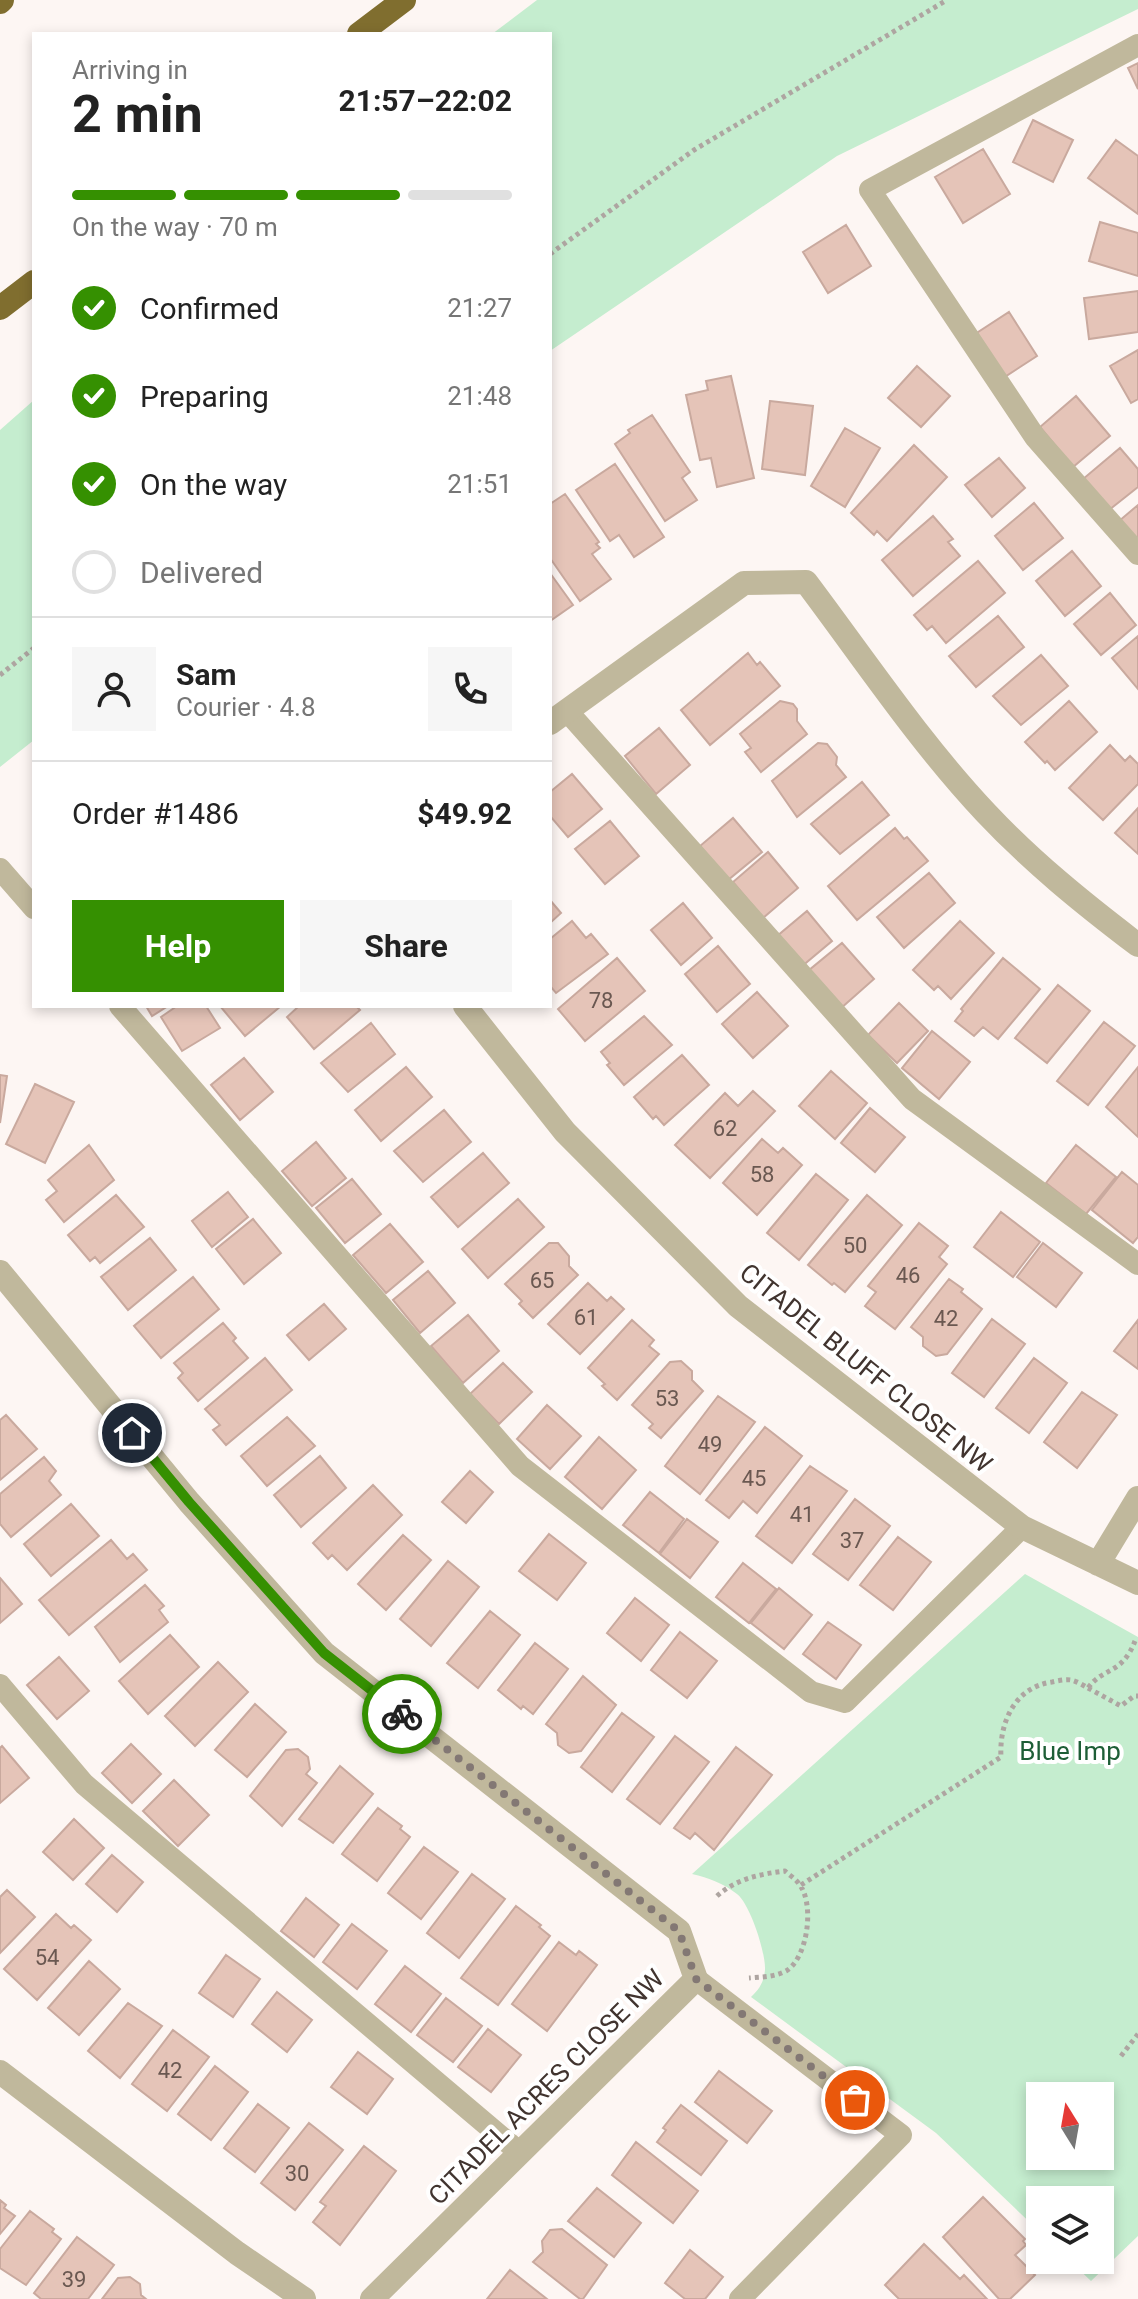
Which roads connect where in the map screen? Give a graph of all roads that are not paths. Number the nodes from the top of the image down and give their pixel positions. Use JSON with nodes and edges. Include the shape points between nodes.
{"nodes":[{"id":1,"x":404,"y":0,"type":"edge"},
{"id":2,"x":362,"y":32,"type":"edge"},
{"id":3,"x":1138,"y":45,"type":"edge"},
{"id":4,"x":32,"y":284,"type":"edge"},
{"id":5,"x":0,"y":308,"type":"edge"},
{"id":6,"x":1138,"y":554,"type":"edge"},
{"id":7,"x":558,"y":717,"type":"edge"},
{"id":8,"x":0,"y":869,"type":"edge"},
{"id":9,"x":32,"y":906,"type":"edge"},
{"id":10,"x":1138,"y":945,"type":"edge"},
{"id":11,"x":122,"y":1008,"type":"edge"},
{"id":12,"x":467,"y":1008,"type":"edge"},
{"id":13,"x":1138,"y":1264,"type":"edge"},
{"id":14,"x":0,"y":1272,"type":"edge"},
{"id":15,"x":1138,"y":1498,"type":"edge"},
{"id":16,"x":1022,"y":1527,"type":"junction"},
{"id":17,"x":1098,"y":1564,"type":"junction"},
{"id":18,"x":1138,"y":1583,"type":"edge"},
{"id":19,"x":0,"y":1685,"type":"edge"},
{"id":20,"x":696,"y":1979,"type":"junction"},
{"id":21,"x":0,"y":2072,"type":"edge"},
{"id":22,"x":519,"y":2152,"type":"junction"},
{"id":23,"x":304,"y":2299,"type":"edge"},
{"id":24,"x":372,"y":2299,"type":"edge"},
{"id":25,"x":740,"y":2299,"type":"edge"}],
"edges":[{"from":1,"to":2,"type":"highway"},
{"from":3,"to":6,"type":"lane","via":[[870,190],[1035,437]]},
{"from":4,"to":5,"type":"highway"},
{"from":7,"to":10,"type":"street","via":[[744,583],[806,582],[986,812],[1071,894]]},
{"from":7,"to":13,"type":"lane","via":[[912,1099]]},
{"from":8,"to":9,"type":"lane"},
{"from":11,"to":16,"type":"lane","via":[[520,1466],[811,1692],[845,1702]]},
{"from":12,"to":16,"type":"street","name":"CITADEL BLUFF CLOSE NW","via":[[565,1132],[738,1306]]},
{"from":14,"to":20,"type":"street","name":"CITADEL ACRES CLOSE NW","via":[[189,1502],[324,1653],[679,1931]]},
{"from":15,"to":17,"type":"street"},
{"from":16,"to":17,"type":"street","name":"CITADEL BLUFF CLOSE NW"},
{"from":17,"to":18,"type":"street","name":"CITADEL BLUFF CLOSE NW"},
{"from":19,"to":22,"type":"lane","via":[[84,1784]]},
{"from":20,"to":22,"type":"street","name":"CITADEL ACRES CLOSE NW"},
{"from":20,"to":25,"type":"lane","via":[[901,2135]]},
{"from":21,"to":23,"type":"street"},
{"from":22,"to":24,"type":"street","name":"CITADEL ACRES CLOSE NW"}]}
